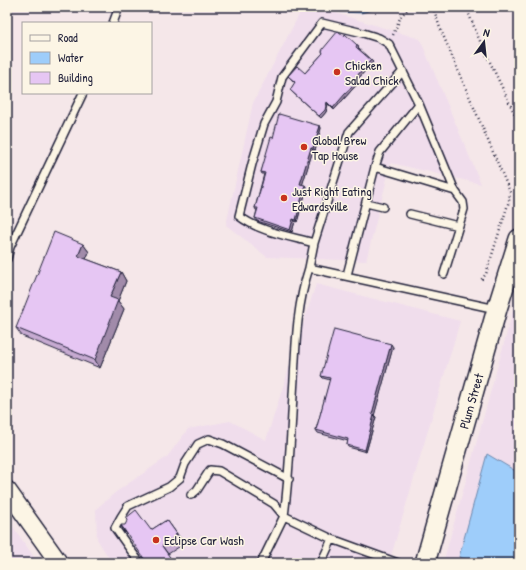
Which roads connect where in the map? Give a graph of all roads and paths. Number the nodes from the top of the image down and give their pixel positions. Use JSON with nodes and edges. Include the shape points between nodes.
{"nodes":[{"id":1,"x":119,"y":7,"type":"edge"},
{"id":2,"x":410,"y":7,"type":"edge"},
{"id":3,"x":433,"y":7,"type":"edge"},
{"id":4,"x":466,"y":7,"type":"edge"},
{"id":5,"x":113,"y":22,"type":"edge"},
{"id":6,"x":389,"y":44,"type":"junction"},
{"id":7,"x":403,"y":71,"type":"junction"},
{"id":8,"x":83,"y":94,"type":"edge"},
{"id":9,"x":419,"y":104,"type":"junction"},
{"id":10,"x":519,"y":123,"type":"edge"},
{"id":11,"x":375,"y":167,"type":"junction"},
{"id":12,"x":455,"y":191,"type":"junction"},
{"id":13,"x":366,"y":203,"type":"junction"},
{"id":14,"x":383,"y":207,"type":"dead end"},
{"id":15,"x":410,"y":214,"type":"dead end"},
{"id":16,"x":458,"y":226,"type":"junction"},
{"id":17,"x":519,"y":239,"type":"edge"},
{"id":18,"x":314,"y":243,"type":"junction"},
{"id":19,"x":7,"y":259,"type":"edge"},
{"id":20,"x":309,"y":268,"type":"junction"},
{"id":21,"x":444,"y":274,"type":"dead end"},
{"id":22,"x":347,"y":275,"type":"junction"},
{"id":23,"x":481,"y":280,"type":"dead end"},
{"id":24,"x":496,"y":309,"type":"junction"},
{"id":25,"x":289,"y":479,"type":"junction"},
{"id":26,"x":7,"y":490,"type":"edge"},
{"id":27,"x":191,"y":495,"type":"dead end"},
{"id":28,"x":284,"y":516,"type":"junction"},
{"id":29,"x":121,"y":517,"type":"junction"},
{"id":30,"x":128,"y":529,"type":"edge"},
{"id":31,"x":332,"y":539,"type":"junction"},
{"id":32,"x":59,"y":563,"type":"edge"},
{"id":33,"x":140,"y":563,"type":"edge"},
{"id":34,"x":262,"y":563,"type":"edge"},
{"id":35,"x":321,"y":563,"type":"edge"},
{"id":36,"x":398,"y":563,"type":"edge"},
{"id":37,"x":425,"y":563,"type":"edge"}],
"edges":[{"from":1,"to":5,"type":"lane"},
{"from":2,"to":6,"type":"path","via":[[401,16]]},
{"from":3,"to":23,"type":"path","via":[[510,192],[486,274]]},
{"from":4,"to":10,"type":"path"},
{"from":6,"to":7,"type":"lane"},
{"from":6,"to":18,"type":"lane","via":[[379,38],[322,23],[282,77],[276,102],[264,124],[239,216],[259,227]]},
{"from":7,"to":9,"type":"lane"},
{"from":7,"to":18,"type":"lane","via":[[349,132]]},
{"from":8,"to":19,"type":"lane","via":[[10,247]]},
{"from":9,"to":11,"type":"lane","via":[[380,152]]},
{"from":9,"to":12,"type":"lane"},
{"from":11,"to":12,"type":"lane"},
{"from":11,"to":13,"type":"lane"},
{"from":12,"to":16,"type":"lane","via":[[463,202],[464,209]]},
{"from":13,"to":14,"type":"lane"},
{"from":13,"to":22,"type":"lane"},
{"from":15,"to":16,"type":"lane"},
{"from":16,"to":21,"type":"lane"},
{"from":17,"to":24,"type":"main road","name":"Plum Street"},
{"from":18,"to":20,"type":"lane"},
{"from":20,"to":22,"type":"lane"},
{"from":20,"to":25,"type":"lane","via":[[302,288],[297,321]]},
{"from":22,"to":24,"type":"lane"},
{"from":24,"to":37,"type":"main road","name":"Plum Street"},
{"from":25,"to":28,"type":"lane"},
{"from":25,"to":29,"type":"lane","via":[[209,439],[198,444],[180,478],[128,506]]},
{"from":26,"to":32,"type":"street"},
{"from":27,"to":28,"type":"lane","via":[[210,470],[219,471],[274,504]]},
{"from":28,"to":31,"type":"lane"},
{"from":28,"to":34,"type":"lane"},
{"from":29,"to":30,"type":"lane"},
{"from":29,"to":33,"type":"lane","via":[[115,528]]},
{"from":31,"to":35,"type":"lane"},
{"from":31,"to":36,"type":"lane"}]}
